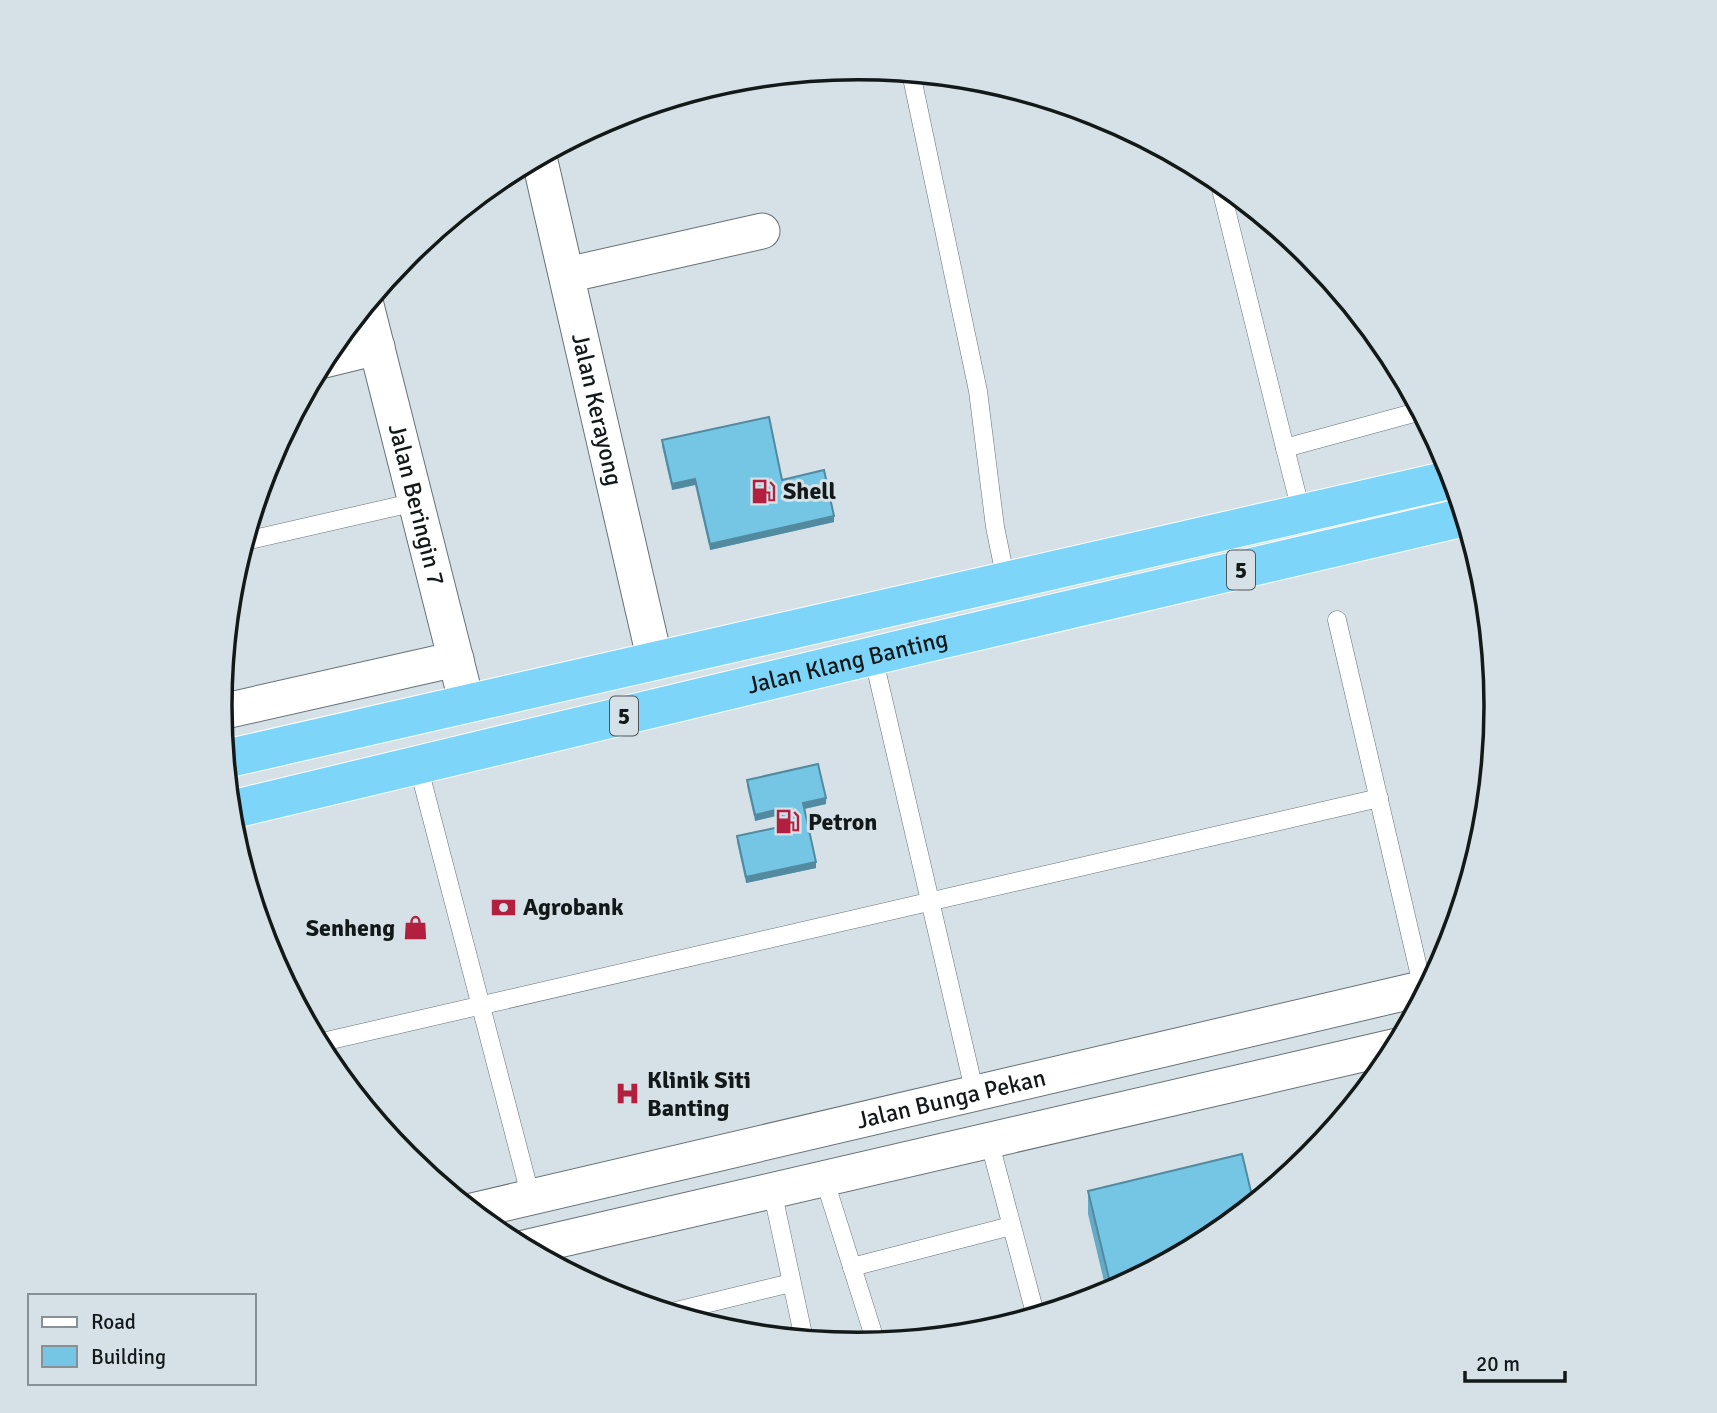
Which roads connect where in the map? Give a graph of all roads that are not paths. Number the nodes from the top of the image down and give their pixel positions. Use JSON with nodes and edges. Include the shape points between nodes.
{"nodes":[{"id":1,"x":913,"y":83,"type":"edge"},
{"id":2,"x":541,"y":166,"type":"edge"},
{"id":3,"x":1223,"y":198,"type":"edge"},
{"id":4,"x":762,"y":231,"type":"dead end"},
{"id":5,"x":567,"y":275,"type":"junction"},
{"id":6,"x":369,"y":317,"type":"edge"},
{"id":7,"x":377,"y":347,"type":"junction"},
{"id":8,"x":340,"y":356,"type":"edge"},
{"id":9,"x":1411,"y":414,"type":"edge"},
{"id":10,"x":1284,"y":448,"type":"junction"},
{"id":11,"x":1442,"y":481,"type":"edge"},
{"id":12,"x":416,"y":502,"type":"junction"},
{"id":13,"x":1302,"y":514,"type":"junction"},
{"id":14,"x":1455,"y":519,"type":"edge"},
{"id":15,"x":256,"y":539,"type":"edge"},
{"id":16,"x":1006,"y":580,"type":"junction"},
{"id":17,"x":1337,"y":620,"type":"dead end"},
{"id":18,"x":1017,"y":622,"type":"junction"},
{"id":19,"x":873,"y":656,"type":"junction"},
{"id":20,"x":456,"y":659,"type":"junction"},
{"id":21,"x":655,"y":661,"type":"junction"},
{"id":22,"x":467,"y":704,"type":"junction"},
{"id":23,"x":232,"y":709,"type":"edge"},
{"id":24,"x":235,"y":757,"type":"edge"},
{"id":25,"x":418,"y":765,"type":"junction"},
{"id":26,"x":1379,"y":798,"type":"junction"},
{"id":27,"x":241,"y":807,"type":"edge"},
{"id":28,"x":930,"y":901,"type":"junction"},
{"id":29,"x":1423,"y":976,"type":"edge"},
{"id":30,"x":1416,"y":990,"type":"edge"},
{"id":31,"x":480,"y":1005,"type":"junction"},
{"id":32,"x":329,"y":1040,"type":"edge"},
{"id":33,"x":1382,"y":1049,"type":"edge"},
{"id":34,"x":975,"y":1094,"type":"junction"},
{"id":35,"x":989,"y":1140,"type":"junction"},
{"id":36,"x":824,"y":1178,"type":"junction"},
{"id":37,"x":772,"y":1191,"type":"junction"},
{"id":38,"x":531,"y":1198,"type":"junction"},
{"id":39,"x":484,"y":1208,"type":"edge"},
{"id":40,"x":1011,"y":1226,"type":"junction"},
{"id":41,"x":538,"y":1245,"type":"edge"},
{"id":42,"x":852,"y":1268,"type":"junction"},
{"id":43,"x":791,"y":1283,"type":"junction"},
{"id":44,"x":1033,"y":1307,"type":"edge"},
{"id":45,"x":686,"y":1308,"type":"edge"},
{"id":46,"x":802,"y":1329,"type":"edge"},
{"id":47,"x":872,"y":1332,"type":"edge"}],
"edges":[{"from":1,"to":16,"type":"lane","via":[[978,391]]},
{"from":2,"to":5,"type":"street","name":"Jalan Kerayong"},
{"from":3,"to":10,"type":"lane"},
{"from":4,"to":5,"type":"street"},
{"from":5,"to":21,"type":"street","name":"Jalan Kerayong"},
{"from":6,"to":7,"type":"street","name":"Jalan Beringin 7"},
{"from":7,"to":8,"type":"street"},
{"from":7,"to":12,"type":"street","name":"Jalan Beringin 7"},
{"from":9,"to":10,"type":"lane"},
{"from":10,"to":13,"type":"lane"},
{"from":11,"to":13,"type":"highway","name":"Jalan Klang Banting","number":"5"},
{"from":12,"to":15,"type":"lane"},
{"from":12,"to":20,"type":"street","name":"Jalan Beringin 7"},
{"from":13,"to":16,"type":"highway","name":"Jalan Klang Banting","number":"5"},
{"from":14,"to":18,"type":"highway","name":"Jalan Klang Banting","number":"5"},
{"from":16,"to":18,"type":"street"},
{"from":16,"to":21,"type":"highway","name":"Jalan Klang Banting","number":"5"},
{"from":17,"to":26,"type":"lane"},
{"from":18,"to":19,"type":"highway","name":"Jalan Klang Banting","number":"5"},
{"from":19,"to":25,"type":"highway","name":"Jalan Klang Banting","number":"5"},
{"from":19,"to":28,"type":"lane"},
{"from":20,"to":22,"type":"street","name":"Jalan Beringin 7"},
{"from":20,"to":23,"type":"street"},
{"from":21,"to":22,"type":"highway","name":"Jalan Klang Banting","number":"5"},
{"from":22,"to":24,"type":"highway","name":"Jalan Klang Banting","number":"5"},
{"from":25,"to":27,"type":"highway","name":"Jalan Klang Banting","number":"5"},
{"from":25,"to":31,"type":"lane"},
{"from":26,"to":28,"type":"lane"},
{"from":26,"to":29,"type":"lane"},
{"from":28,"to":31,"type":"lane"},
{"from":28,"to":34,"type":"lane"},
{"from":30,"to":34,"type":"street","name":"Jalan Bunga Pekan"},
{"from":31,"to":32,"type":"lane"},
{"from":31,"to":38,"type":"lane"},
{"from":33,"to":35,"type":"street","name":"Jalan Bunga Pekan"},
{"from":34,"to":38,"type":"street","name":"Jalan Bunga Pekan"},
{"from":35,"to":36,"type":"street","name":"Jalan Bunga Pekan"},
{"from":35,"to":40,"type":"lane"},
{"from":36,"to":37,"type":"street","name":"Jalan Bunga Pekan"},
{"from":36,"to":42,"type":"lane"},
{"from":37,"to":41,"type":"street","name":"Jalan Bunga Pekan"},
{"from":37,"to":43,"type":"lane"},
{"from":38,"to":39,"type":"street","name":"Jalan Bunga Pekan"},
{"from":40,"to":42,"type":"lane"},
{"from":40,"to":44,"type":"lane"},
{"from":42,"to":47,"type":"lane"},
{"from":43,"to":45,"type":"lane"},
{"from":43,"to":46,"type":"lane"}]}
